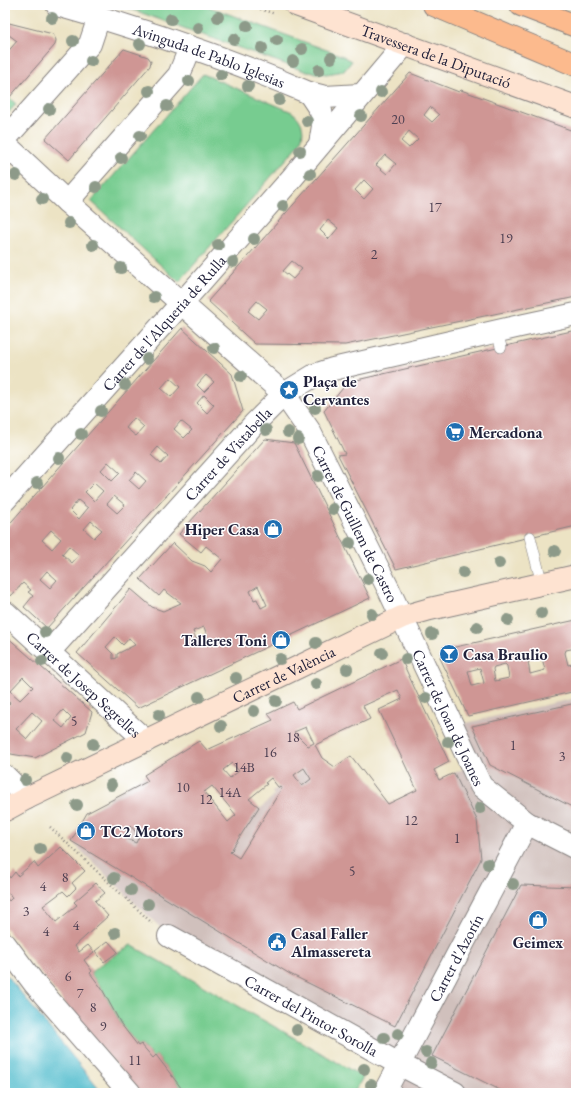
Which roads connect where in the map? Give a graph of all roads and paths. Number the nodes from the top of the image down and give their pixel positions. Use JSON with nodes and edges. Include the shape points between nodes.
{"nodes":[{"id":1,"x":57,"y":5,"type":"edge"},
{"id":2,"x":296,"y":5,"type":"edge"},
{"id":3,"x":434,"y":5,"type":"edge"},
{"id":4,"x":521,"y":5,"type":"edge"},
{"id":5,"x":99,"y":17,"type":"junction"},
{"id":6,"x":576,"y":26,"type":"edge"},
{"id":7,"x":405,"y":44,"type":"junction"},
{"id":8,"x":190,"y":48,"type":"junction"},
{"id":9,"x":576,"y":65,"type":"edge"},
{"id":10,"x":308,"y":93,"type":"junction"},
{"id":11,"x":361,"y":95,"type":"junction"},
{"id":12,"x":576,"y":107,"type":"edge"},
{"id":13,"x":5,"y":139,"type":"edge"},
{"id":14,"x":5,"y":144,"type":"edge"},
{"id":15,"x":320,"y":144,"type":"junction"},
{"id":16,"x":67,"y":202,"type":"junction"},
{"id":17,"x":181,"y":303,"type":"junction"},
{"id":18,"x":576,"y":314,"type":"edge"},
{"id":19,"x":284,"y":394,"type":"junction"},
{"id":20,"x":5,"y":500,"type":"edge"},
{"id":21,"x":530,"y":537,"type":"dead end"},
{"id":22,"x":576,"y":576,"type":"edge"},
{"id":23,"x":542,"y":584,"type":"junction"},
{"id":24,"x":5,"y":612,"type":"edge"},
{"id":25,"x":402,"y":617,"type":"junction"},
{"id":26,"x":49,"y":652,"type":"junction"},
{"id":27,"x":146,"y":741,"type":"junction"},
{"id":28,"x":5,"y":776,"type":"edge"},
{"id":29,"x":27,"y":798,"type":"junction"},
{"id":30,"x":5,"y":810,"type":"edge"},
{"id":31,"x":527,"y":823,"type":"junction"},
{"id":32,"x":50,"y":827,"type":"dead end"},
{"id":33,"x":576,"y":848,"type":"edge"},
{"id":34,"x":161,"y":931,"type":"joint"},
{"id":35,"x":5,"y":944,"type":"edge"},
{"id":36,"x":399,"y":1064,"type":"junction"},
{"id":37,"x":130,"y":1093,"type":"edge"},
{"id":38,"x":384,"y":1093,"type":"edge"},
{"id":39,"x":454,"y":1093,"type":"edge"}],
"edges":[{"from":1,"to":5,"type":"street","name":"Avinguda de Pablo Iglesias"},
{"from":2,"to":7,"type":"street","name":"Travessera de la Diputació"},
{"from":3,"to":9,"type":"highway"},
{"from":4,"to":6,"type":"highway"},
{"from":5,"to":8,"type":"street","name":"Avinguda de Pablo Iglesias"},
{"from":5,"to":13,"type":"street","via":[[90,44]]},
{"from":7,"to":11,"type":"street","name":"Carrer de l'Alqueria de Rulla"},
{"from":7,"to":12,"type":"street","name":"Travessera de la Diputació"},
{"from":8,"to":10,"type":"street","name":"Avinguda de Pablo Iglesias"},
{"from":8,"to":16,"type":"street","via":[[179,75]]},
{"from":10,"to":11,"type":"street","name":"Avinguda de Pablo Iglesias","via":[[325,97]]},
{"from":10,"to":15,"type":"street","via":[[321,111],[323,126]]},
{"from":11,"to":15,"type":"street","name":"Carrer de l'Alqueria de Rulla"},
{"from":14,"to":16,"type":"street","name":"Carrer de Guillem de Castro"},
{"from":15,"to":17,"type":"street","name":"Carrer de l'Alqueria de Rulla"},
{"from":16,"to":17,"type":"street","name":"Carrer de Guillem de Castro"},
{"from":17,"to":19,"type":"street","name":"Carrer de Guillem de Castro"},
{"from":17,"to":20,"type":"street","name":"Carrer de l'Alqueria de Rulla"},
{"from":18,"to":19,"type":"street","name":"Carrer de Vistabella","via":[[499,339],[334,369],[315,375]]},
{"from":19,"to":25,"type":"street","name":"Carrer de Guillem de Castro","via":[[309,430]]},
{"from":19,"to":26,"type":"street","name":"Carrer de Vistabella"},
{"from":21,"to":23,"type":"lane"},
{"from":22,"to":23,"type":"street","name":"Carrer de València"},
{"from":23,"to":25,"type":"street","name":"Carrer de València"},
{"from":24,"to":26,"type":"street","name":"Carrer de Josep Segrelles"},
{"from":25,"to":27,"type":"street","name":"Carrer de València"},
{"from":25,"to":31,"type":"street","name":"Carrer de Joan de Joanes","via":[[481,786]]},
{"from":26,"to":27,"type":"street","name":"Carrer de Josep Segrelles"},
{"from":27,"to":29,"type":"street","name":"Carrer de València"},
{"from":28,"to":29,"type":"street"},
{"from":29,"to":30,"type":"street","name":"Carrer de València"},
{"from":31,"to":33,"type":"street","name":"Carrer de Joan de Joanes"},
{"from":31,"to":36,"type":"street","name":"Carrer d'Azorín"},
{"from":32,"to":34,"type":"path"},
{"from":34,"to":36,"type":"street","name":"Carrer del Pintor Sorolla"},
{"from":35,"to":37,"type":"street","via":[[34,983]]},
{"from":36,"to":38,"type":"street","name":"Carrer d'Azorín"},
{"from":36,"to":39,"type":"street","name":"Carrer del Pintor Sorolla"}]}
